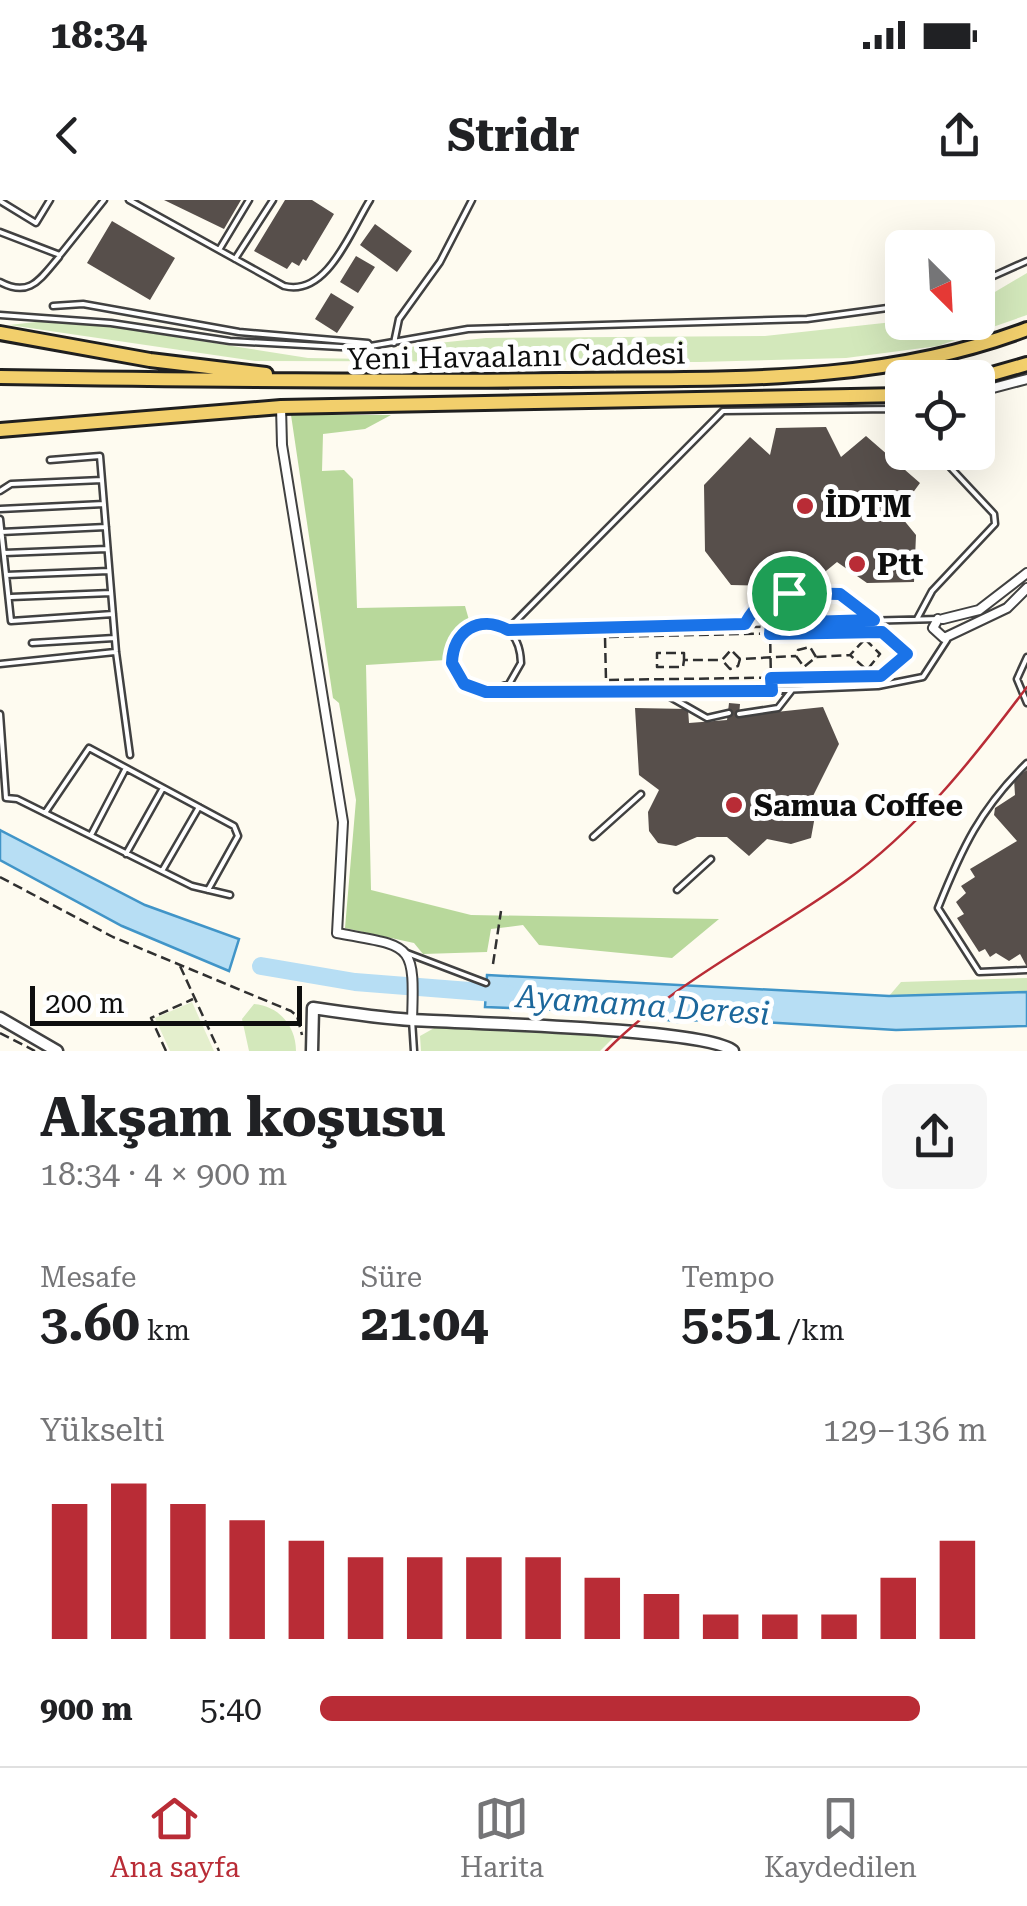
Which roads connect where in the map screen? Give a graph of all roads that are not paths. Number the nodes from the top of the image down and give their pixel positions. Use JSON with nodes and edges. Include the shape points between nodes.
{"nodes":[{"id":1,"x":50,"y":200,"type":"edge"},
{"id":2,"x":104,"y":200,"type":"edge"},
{"id":3,"x":129,"y":200,"type":"edge"},
{"id":4,"x":249,"y":200,"type":"edge"},
{"id":5,"x":272,"y":200,"type":"edge"},
{"id":6,"x":370,"y":200,"type":"edge"},
{"id":7,"x":472,"y":200,"type":"edge"},
{"id":8,"x":0,"y":201,"type":"edge"},
{"id":9,"x":0,"y":232,"type":"edge"},
{"id":10,"x":220,"y":250,"type":"junction"},
{"id":11,"x":60,"y":256,"type":"junction"},
{"id":12,"x":234,"y":259,"type":"junction"},
{"id":13,"x":1027,"y":261,"type":"edge"},
{"id":14,"x":995,"y":275,"type":"edge"},
{"id":15,"x":0,"y":282,"type":"edge"},
{"id":16,"x":53,"y":306,"type":"dead end"},
{"id":17,"x":885,"y":308,"type":"edge"},
{"id":18,"x":0,"y":314,"type":"edge"},
{"id":19,"x":1027,"y":329,"type":"edge"},
{"id":20,"x":0,"y":333,"type":"edge"},
{"id":21,"x":394,"y":343,"type":"junction"},
{"id":22,"x":372,"y":348,"type":"junction"},
{"id":23,"x":1027,"y":364,"type":"edge"},
{"id":24,"x":995,"y":373,"type":"edge"},
{"id":25,"x":0,"y":377,"type":"edge"},
{"id":26,"x":1027,"y":380,"type":"edge"},
{"id":27,"x":323,"y":382,"type":"junction"},
{"id":28,"x":995,"y":388,"type":"edge"},
{"id":29,"x":885,"y":395,"type":"edge"},
{"id":30,"x":282,"y":407,"type":"junction"},
{"id":31,"x":885,"y":409,"type":"edge"},
{"id":32,"x":48,"y":427,"type":"junction"},
{"id":33,"x":0,"y":430,"type":"edge"},
{"id":34,"x":0,"y":440,"type":"edge"},
{"id":35,"x":50,"y":460,"type":"dead end"},
{"id":36,"x":953,"y":470,"type":"edge"},
{"id":37,"x":102,"y":480,"type":"junction"},
{"id":38,"x":0,"y":491,"type":"edge"},
{"id":39,"x":104,"y":504,"type":"junction"},
{"id":40,"x":0,"y":509,"type":"edge"},
{"id":41,"x":0,"y":519,"type":"edge"},
{"id":42,"x":106,"y":526,"type":"junction"},
{"id":43,"x":2,"y":532,"type":"edge"},
{"id":44,"x":107,"y":549,"type":"junction"},
{"id":45,"x":4,"y":554,"type":"junction"},
{"id":46,"x":109,"y":571,"type":"junction"},
{"id":47,"x":1027,"y":573,"type":"edge"},
{"id":48,"x":6,"y":574,"type":"junction"},
{"id":49,"x":1027,"y":588,"type":"edge"},
{"id":50,"x":111,"y":593,"type":"junction"},
{"id":51,"x":8,"y":597,"type":"junction"},
{"id":52,"x":112,"y":614,"type":"junction"},
{"id":53,"x":941,"y":618,"type":"junction"},
{"id":54,"x":916,"y":619,"type":"junction"},
{"id":55,"x":874,"y":620,"type":"junction"},
{"id":56,"x":745,"y":624,"type":"junction"},
{"id":57,"x":508,"y":630,"type":"junction"},
{"id":58,"x":951,"y":636,"type":"junction"},
{"id":59,"x":114,"y":638,"type":"junction"},
{"id":60,"x":32,"y":643,"type":"dead end"},
{"id":61,"x":116,"y":652,"type":"junction"},
{"id":62,"x":1027,"y":656,"type":"edge"},
{"id":63,"x":0,"y":664,"type":"edge"},
{"id":64,"x":792,"y":690,"type":"junction"},
{"id":65,"x":486,"y":692,"type":"junction"},
{"id":66,"x":663,"y":693,"type":"junction"},
{"id":67,"x":1027,"y":703,"type":"edge"},
{"id":68,"x":0,"y":714,"type":"edge"},
{"id":69,"x":729,"y":714,"type":"dead end"},
{"id":70,"x":739,"y":714,"type":"dead end"},
{"id":71,"x":130,"y":755,"type":"dead end"},
{"id":72,"x":1027,"y":763,"type":"edge"},
{"id":73,"x":126,"y":768,"type":"junction"},
{"id":74,"x":162,"y":788,"type":"junction"},
{"id":75,"x":641,"y":794,"type":"dead end"},
{"id":76,"x":199,"y":808,"type":"junction"},
{"id":77,"x":44,"y":814,"type":"junction"},
{"id":78,"x":90,"y":836,"type":"junction"},
{"id":79,"x":593,"y":838,"type":"dead end"},
{"id":80,"x":126,"y":854,"type":"junction"},
{"id":81,"x":710,"y":859,"type":"dead end"},
{"id":82,"x":162,"y":871,"type":"junction"},
{"id":83,"x":208,"y":890,"type":"junction"},
{"id":84,"x":677,"y":890,"type":"dead end"},
{"id":85,"x":230,"y":895,"type":"dead end"},
{"id":86,"x":407,"y":953,"type":"junction"},
{"id":87,"x":1027,"y":970,"type":"edge"},
{"id":88,"x":486,"y":983,"type":"dead end"},
{"id":89,"x":412,"y":1015,"type":"junction"},
{"id":90,"x":0,"y":1018,"type":"edge"},
{"id":91,"x":730,"y":1048,"type":"edge"},
{"id":92,"x":57,"y":1051,"type":"edge"},
{"id":93,"x":312,"y":1051,"type":"edge"},
{"id":94,"x":414,"y":1051,"type":"edge"}],
"edges":[{"from":1,"to":8,"type":"lane","via":[[36,223]]},
{"from":2,"to":11,"type":"lane"},
{"from":3,"to":10,"type":"lane"},
{"from":4,"to":10,"type":"lane"},
{"from":5,"to":12,"type":"lane"},
{"from":6,"to":12,"type":"lane","via":[[313,286],[284,286]]},
{"from":7,"to":21,"type":"lane","via":[[440,262],[399,319]]},
{"from":9,"to":11,"type":"lane"},
{"from":10,"to":12,"type":"lane"},
{"from":11,"to":15,"type":"lane","via":[[35,286],[16,291]]},
{"from":13,"to":14,"type":"lane"},
{"from":16,"to":22,"type":"lane","via":[[83,304]]},
{"from":17,"to":21,"type":"lane","via":[[807,319],[468,329]]},
{"from":18,"to":22,"type":"lane","via":[[112,322],[230,341]]},
{"from":19,"to":27,"type":"main road","name":"Yeni Havaalanı Caddesi","via":[[901,366],[812,377]]},
{"from":20,"to":27,"type":"main road"},
{"from":21,"to":22,"type":"lane"},
{"from":23,"to":24,"type":"main road"},
{"from":25,"to":27,"type":"main road","name":"Yeni Havaalanı Caddesi"},
{"from":26,"to":28,"type":"street"},
{"from":29,"to":30,"type":"main road","name":"Yeni Havaalanı Caddesi"},
{"from":30,"to":32,"type":"main road","name":"Yeni Havaalanı Caddesi"},
{"from":30,"to":86,"type":"street","via":[[282,446],[343,822],[337,933],[396,944]]},
{"from":31,"to":57,"type":"lane","via":[[722,411]]},
{"from":32,"to":33,"type":"main road","name":"Yeni Havaalanı Caddesi"},
{"from":32,"to":34,"type":"main road"},
{"from":35,"to":37,"type":"lane","via":[[100,456]]},
{"from":36,"to":54,"type":"lane","via":[[994,514],[995,524],[932,591]]},
{"from":37,"to":38,"type":"lane","via":[[11,484]]},
{"from":37,"to":39,"type":"lane"},
{"from":39,"to":40,"type":"lane"},
{"from":39,"to":42,"type":"lane"},
{"from":41,"to":43,"type":"lane"},
{"from":42,"to":43,"type":"lane"},
{"from":42,"to":44,"type":"lane"},
{"from":43,"to":45,"type":"lane"},
{"from":44,"to":45,"type":"lane"},
{"from":44,"to":46,"type":"lane"},
{"from":45,"to":48,"type":"lane"},
{"from":46,"to":48,"type":"lane"},
{"from":46,"to":50,"type":"lane"},
{"from":47,"to":53,"type":"street","via":[[978,610]]},
{"from":48,"to":51,"type":"lane"},
{"from":49,"to":58,"type":"street","via":[[1007,608]]},
{"from":50,"to":51,"type":"lane"},
{"from":50,"to":52,"type":"lane"},
{"from":51,"to":52,"type":"lane","via":[[11,621]]},
{"from":52,"to":59,"type":"lane"},
{"from":53,"to":54,"type":"lane"},
{"from":53,"to":58,"type":"street","via":[[932,624],[935,633]]},
{"from":54,"to":55,"type":"lane"},
{"from":55,"to":56,"type":"lane"},
{"from":55,"to":56,"type":"lane","via":[[840,594],[789,593],[768,596]]},
{"from":56,"to":57,"type":"lane"},
{"from":57,"to":65,"type":"lane","via":[[521,650],[517,674]]},
{"from":57,"to":65,"type":"lane","via":[[476,624],[452,650],[456,674]]},
{"from":58,"to":64,"type":"lane","via":[[923,677]]},
{"from":59,"to":60,"type":"lane"},
{"from":59,"to":61,"type":"lane"},
{"from":61,"to":63,"type":"lane"},
{"from":61,"to":71,"type":"lane"},
{"from":62,"to":67,"type":"lane","via":[[1017,679]]},
{"from":64,"to":66,"type":"lane"},
{"from":64,"to":70,"type":"lane","via":[[778,708]]},
{"from":65,"to":66,"type":"lane"},
{"from":66,"to":69,"type":"lane","via":[[707,718]]},
{"from":68,"to":77,"type":"lane","via":[[6,798]]},
{"from":72,"to":87,"type":"lane","via":[[992,797],[966,839],[938,908],[979,972]]},
{"from":73,"to":74,"type":"lane"},
{"from":73,"to":77,"type":"lane","via":[[89,748]]},
{"from":73,"to":78,"type":"lane"},
{"from":74,"to":76,"type":"lane"},
{"from":74,"to":80,"type":"lane"},
{"from":75,"to":79,"type":"lane"},
{"from":76,"to":82,"type":"lane"},
{"from":76,"to":83,"type":"lane","via":[[234,826],[238,836]]},
{"from":77,"to":78,"type":"lane"},
{"from":78,"to":80,"type":"lane"},
{"from":80,"to":82,"type":"lane"},
{"from":81,"to":84,"type":"lane"},
{"from":82,"to":83,"type":"lane"},
{"from":83,"to":85,"type":"lane"},
{"from":86,"to":88,"type":"lane"},
{"from":86,"to":89,"type":"street","via":[[414,971]]},
{"from":89,"to":91,"type":"street"},
{"from":89,"to":93,"type":"street","via":[[312,1008]]},
{"from":89,"to":94,"type":"lane"},
{"from":90,"to":92,"type":"street"}]}
